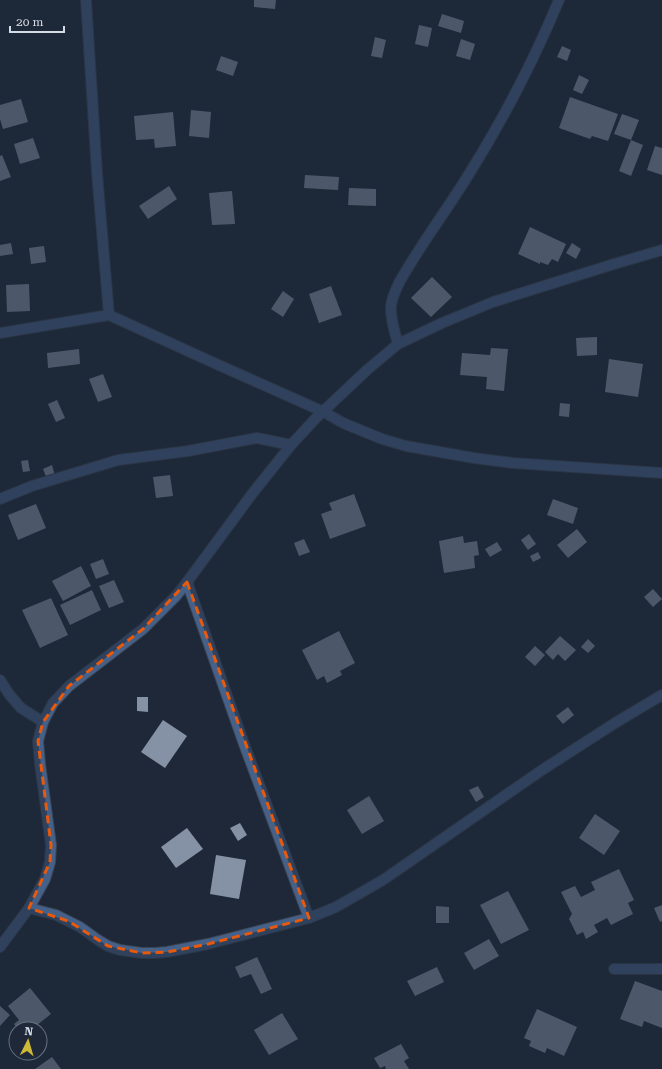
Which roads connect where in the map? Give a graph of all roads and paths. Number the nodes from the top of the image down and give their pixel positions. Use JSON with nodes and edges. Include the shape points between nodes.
{"nodes":[{"id":1,"x":86,"y":0,"type":"edge"},
{"id":2,"x":559,"y":0,"type":"edge"},
{"id":3,"x":662,"y":250,"type":"edge"},
{"id":4,"x":109,"y":315,"type":"junction"},
{"id":5,"x":0,"y":333,"type":"edge"},
{"id":6,"x":398,"y":344,"type":"junction"},
{"id":7,"x":324,"y":412,"type":"junction"},
{"id":8,"x":291,"y":445,"type":"junction"},
{"id":9,"x":662,"y":473,"type":"edge"},
{"id":10,"x":0,"y":499,"type":"edge"},
{"id":11,"x":187,"y":582,"type":"junction"},
{"id":12,"x":0,"y":680,"type":"edge"},
{"id":13,"x":662,"y":695,"type":"edge"},
{"id":14,"x":43,"y":722,"type":"junction"},
{"id":15,"x":29,"y":908,"type":"junction"},
{"id":16,"x":309,"y":918,"type":"junction"},
{"id":17,"x":0,"y":947,"type":"edge"},
{"id":18,"x":614,"y":969,"type":"dead end"},
{"id":19,"x":662,"y":969,"type":"edge"}],
"edges":[{"from":1,"to":4,"type":"street","via":[[96,173]]},
{"from":2,"to":6,"type":"street","via":[[507,109],[470,173],[400,281],[391,305]]},
{"from":3,"to":6,"type":"street","via":[[493,302]]},
{"from":4,"to":5,"type":"street"},
{"from":4,"to":7,"type":"street"},
{"from":6,"to":7,"type":"street"},
{"from":7,"to":8,"type":"street"},
{"from":7,"to":9,"type":"street","via":[[382,439],[428,450],[513,462]]},
{"from":8,"to":10,"type":"street","via":[[257,438],[188,451],[118,460],[32,486]]},
{"from":8,"to":11,"type":"street"},
{"from":11,"to":14,"type":"street","via":[[163,610],[143,628],[69,686]]},
{"from":11,"to":16,"type":"street"},
{"from":12,"to":14,"type":"street","via":[[21,708]]},
{"from":13,"to":16,"type":"street","via":[[542,770],[383,880],[336,907]]},
{"from":14,"to":15,"type":"street","via":[[38,741],[51,845],[50,862],[45,879]]},
{"from":15,"to":16,"type":"street","via":[[56,915],[108,946],[142,953],[167,952],[208,944]]},
{"from":15,"to":17,"type":"street"},
{"from":18,"to":19,"type":"street"}]}
